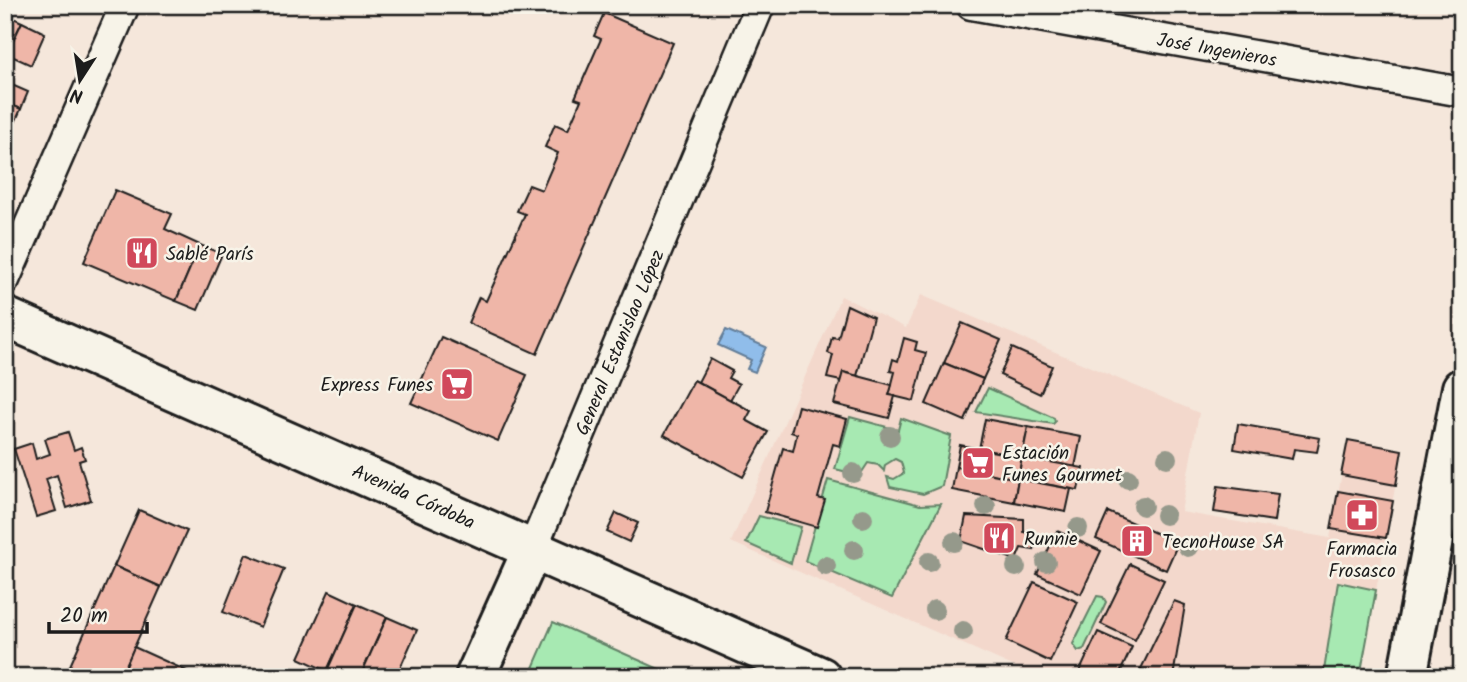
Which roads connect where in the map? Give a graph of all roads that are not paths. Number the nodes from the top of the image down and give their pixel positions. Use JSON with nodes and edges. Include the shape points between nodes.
{"nodes":[{"id":1,"x":125,"y":5,"type":"edge"},
{"id":2,"x":760,"y":5,"type":"edge"},
{"id":3,"x":971,"y":5,"type":"edge"},
{"id":4,"x":1462,"y":92,"type":"edge"},
{"id":5,"x":5,"y":280,"type":"edge"},
{"id":6,"x":5,"y":317,"type":"edge"},
{"id":7,"x":1462,"y":388,"type":"edge"},
{"id":8,"x":533,"y":548,"type":"junction"},
{"id":9,"x":475,"y":677,"type":"edge"},
{"id":10,"x":821,"y":677,"type":"edge"},
{"id":11,"x":1407,"y":677,"type":"edge"}],
"edges":[{"from":1,"to":5,"type":"street"},
{"from":2,"to":8,"type":"street","name":"General Estanislao López"},
{"from":3,"to":4,"type":"street","name":"José Ingenieros"},
{"from":6,"to":8,"type":"main road","name":"Avenida Córdoba"},
{"from":7,"to":11,"type":"main road"},
{"from":8,"to":9,"type":"main road","name":"General Estanislao López"},
{"from":8,"to":10,"type":"main road","name":"Avenida Córdoba"}]}
